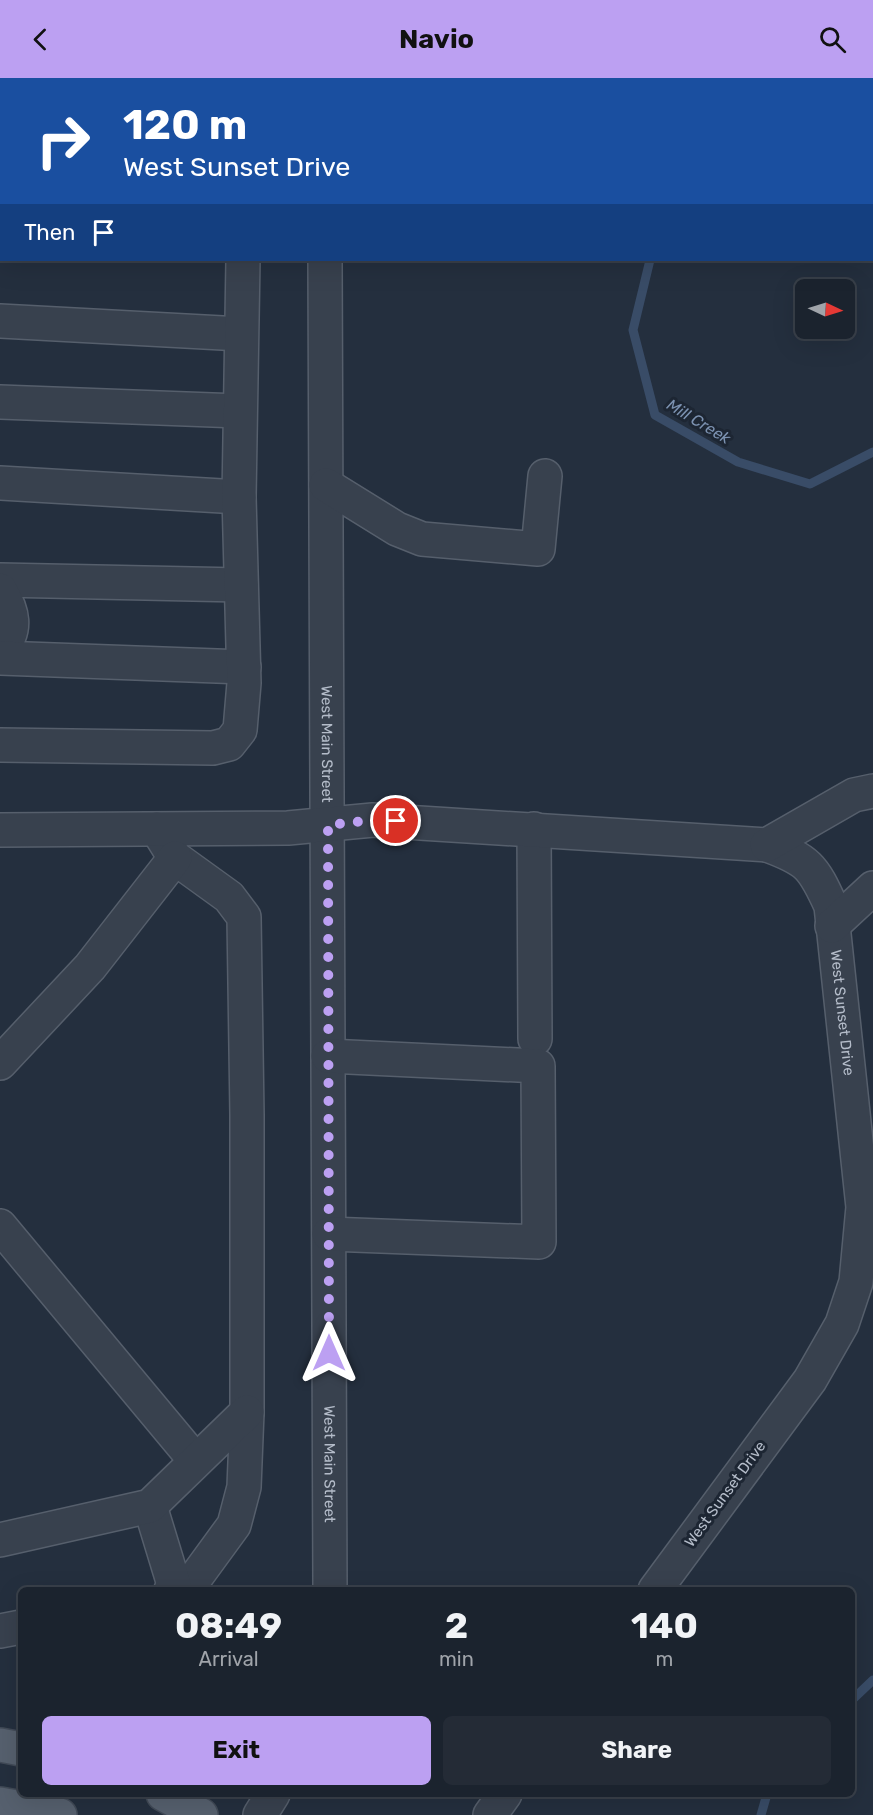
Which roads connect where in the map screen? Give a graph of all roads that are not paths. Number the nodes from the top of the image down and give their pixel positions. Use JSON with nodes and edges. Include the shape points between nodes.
{"nodes":[{"id":1,"x":243,"y":261,"type":"edge"},
{"id":2,"x":325,"y":261,"type":"edge"},
{"id":3,"x":0,"y":321,"type":"edge"},
{"id":4,"x":241,"y":334,"type":"junction"},
{"id":5,"x":0,"y":402,"type":"edge"},
{"id":6,"x":239,"y":411,"type":"junction"},
{"id":7,"x":545,"y":476,"type":"dead end"},
{"id":8,"x":0,"y":483,"type":"edge"},
{"id":9,"x":326,"y":485,"type":"junction"},
{"id":10,"x":239,"y":497,"type":"junction"},
{"id":11,"x":0,"y":580,"type":"edge"},
{"id":12,"x":241,"y":585,"type":"junction"},
{"id":13,"x":0,"y":590,"type":"edge"},
{"id":14,"x":0,"y":650,"type":"edge"},
{"id":15,"x":0,"y":658,"type":"edge"},
{"id":16,"x":244,"y":667,"type":"junction"},
{"id":17,"x":0,"y":745,"type":"edge"},
{"id":18,"x":873,"y":791,"type":"edge"},
{"id":19,"x":328,"y":825,"type":"junction"},
{"id":20,"x":157,"y":829,"type":"junction"},
{"id":21,"x":0,"y":830,"type":"edge"},
{"id":22,"x":534,"y":830,"type":"junction"},
{"id":23,"x":767,"y":844,"type":"junction"},
{"id":24,"x":175,"y":858,"type":"junction"},
{"id":25,"x":873,"y":888,"type":"edge"},
{"id":26,"x":832,"y":926,"type":"junction"},
{"id":27,"x":535,"y":1039,"type":"dead end"},
{"id":28,"x":328,"y":1056,"type":"junction"},
{"id":29,"x":0,"y":1063,"type":"edge"},
{"id":30,"x":0,"y":1226,"type":"edge"},
{"id":31,"x":328,"y":1234,"type":"junction"},
{"id":32,"x":247,"y":1412,"type":"junction"},
{"id":33,"x":195,"y":1460,"type":"junction"},
{"id":34,"x":150,"y":1506,"type":"junction"},
{"id":35,"x":0,"y":1540,"type":"edge"},
{"id":36,"x":172,"y":1587,"type":"edge"},
{"id":37,"x":177,"y":1587,"type":"edge"},
{"id":38,"x":330,"y":1587,"type":"edge"},
{"id":39,"x":657,"y":1587,"type":"edge"},
{"id":40,"x":18,"y":1628,"type":"edge"},
{"id":41,"x":0,"y":1631,"type":"edge"},
{"id":42,"x":0,"y":1745,"type":"edge"},
{"id":43,"x":18,"y":1748,"type":"edge"},
{"id":44,"x":271,"y":1797,"type":"edge"},
{"id":45,"x":504,"y":1797,"type":"edge"},
{"id":46,"x":0,"y":1804,"type":"edge"},
{"id":47,"x":60,"y":1815,"type":"edge"},
{"id":48,"x":260,"y":1815,"type":"edge"},
{"id":49,"x":490,"y":1815,"type":"edge"}],
"edges":[{"from":1,"to":4,"type":"street"},
{"from":2,"to":9,"type":"street","name":"West Main Street"},
{"from":3,"to":4,"type":"street"},
{"from":4,"to":6,"type":"street"},
{"from":5,"to":6,"type":"street"},
{"from":6,"to":10,"type":"street"},
{"from":7,"to":9,"type":"street","via":[[538,549],[422,539],[397,529]]},
{"from":8,"to":10,"type":"street"},
{"from":9,"to":19,"type":"street","name":"West Main Street"},
{"from":10,"to":12,"type":"street"},
{"from":11,"to":12,"type":"street"},
{"from":12,"to":16,"type":"street"},
{"from":13,"to":14,"type":"street","via":[[11,608],[13,628]]},
{"from":15,"to":16,"type":"street"},
{"from":16,"to":17,"type":"street","via":[[240,730],[229,744],[213,748]]},
{"from":18,"to":23,"type":"street","via":[[854,795]]},
{"from":19,"to":20,"type":"street","name":"West Sunset Drive"},
{"from":19,"to":22,"type":"street","name":"West Sunset Drive","via":[[373,820]]},
{"from":19,"to":28,"type":"street","name":"West Main Street"},
{"from":20,"to":21,"type":"street","name":"West Sunset Drive"},
{"from":20,"to":24,"type":"street"},
{"from":22,"to":23,"type":"street","name":"West Sunset Drive"},
{"from":22,"to":27,"type":"street"},
{"from":23,"to":26,"type":"street","name":"West Sunset Drive","via":[[795,855],[815,871],[831,906]]},
{"from":24,"to":29,"type":"street","via":[[90,967]]},
{"from":24,"to":32,"type":"street","via":[[229,897],[244,917]]},
{"from":25,"to":26,"type":"street"},
{"from":26,"to":39,"type":"street","name":"West Sunset Drive","via":[[863,1207],[856,1282],[842,1324],[810,1380]]},
{"from":28,"to":31,"type":"street","name":"West Main Street"},
{"from":28,"to":31,"type":"street","via":[[538,1066],[539,1242]]},
{"from":30,"to":33,"type":"street"},
{"from":31,"to":38,"type":"street","name":"West Main Street"},
{"from":32,"to":33,"type":"street"},
{"from":32,"to":37,"type":"street","via":[[244,1486],[234,1525],[196,1578]]},
{"from":33,"to":34,"type":"street"},
{"from":34,"to":35,"type":"street"},
{"from":34,"to":36,"type":"street"},
{"from":40,"to":41,"type":"street"},
{"from":42,"to":43,"type":"main road"},
{"from":44,"to":48,"type":"street"},
{"from":45,"to":49,"type":"street"},
{"from":46,"to":47,"type":"main road"}]}
